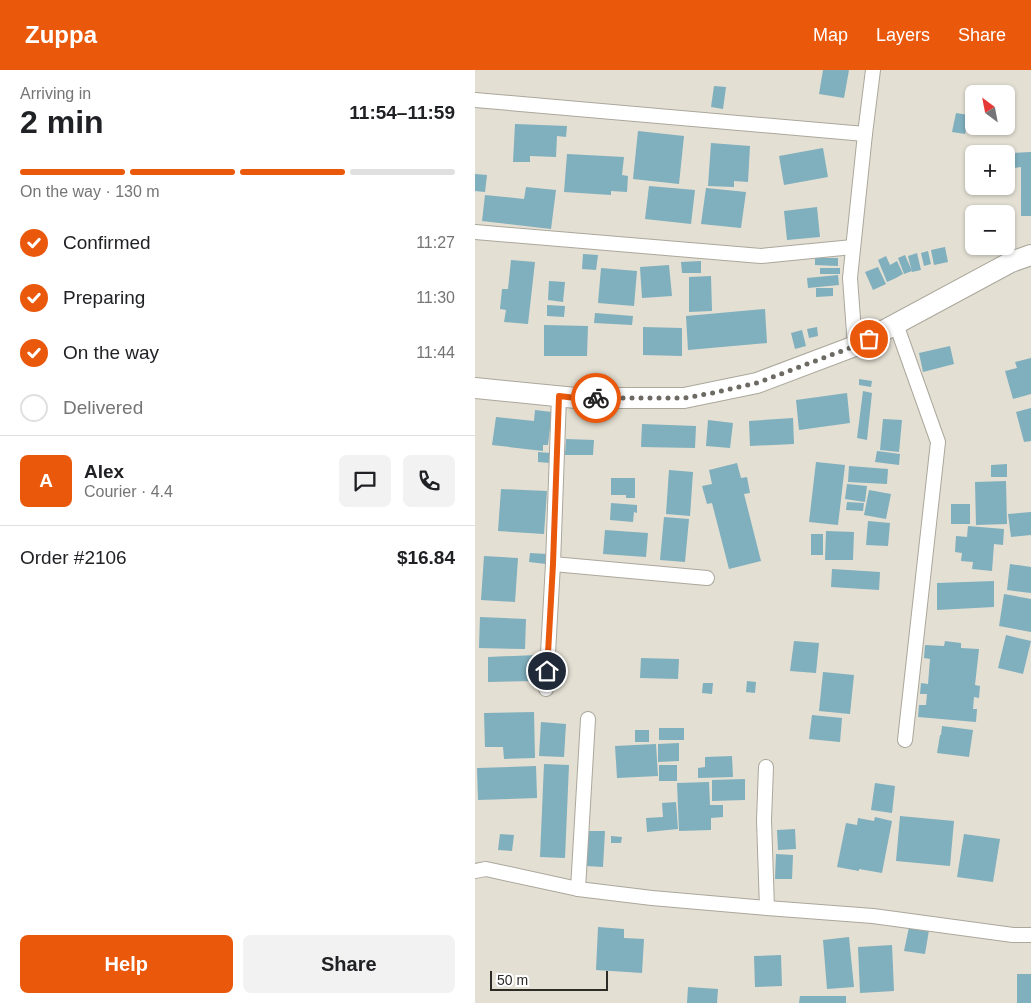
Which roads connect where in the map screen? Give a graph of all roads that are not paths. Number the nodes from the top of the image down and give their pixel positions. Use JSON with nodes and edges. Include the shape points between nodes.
{"nodes":[{"id":1,"x":873,"y":70,"type":"edge"},
{"id":2,"x":475,"y":100,"type":"edge"},
{"id":3,"x":865,"y":134,"type":"junction"},
{"id":4,"x":475,"y":232,"type":"edge"},
{"id":5,"x":853,"y":247,"type":"junction"},
{"id":6,"x":1031,"y":255,"type":"edge"},
{"id":7,"x":896,"y":324,"type":"junction"},
{"id":8,"x":855,"y":346,"type":"junction"},
{"id":9,"x":475,"y":388,"type":"edge"},
{"id":10,"x":559,"y":396,"type":"junction"},
{"id":11,"x":553,"y":564,"type":"junction"},
{"id":12,"x":707,"y":578,"type":"dead end"},
{"id":13,"x":546,"y":689,"type":"dead end"},
{"id":14,"x":588,"y":719,"type":"dead end"},
{"id":15,"x":905,"y":740,"type":"dead end"},
{"id":16,"x":766,"y":767,"type":"dead end"},
{"id":17,"x":475,"y":871,"type":"edge"},
{"id":18,"x":578,"y":889,"type":"junction"},
{"id":19,"x":767,"y":908,"type":"junction"},
{"id":20,"x":1031,"y":935,"type":"edge"}],
"edges":[{"from":1,"to":3,"type":"street"},
{"from":2,"to":3,"type":"street"},
{"from":3,"to":5,"type":"street"},
{"from":4,"to":5,"type":"street","via":[[761,256]]},
{"from":5,"to":8,"type":"street","via":[[850,278]]},
{"from":6,"to":7,"type":"street","via":[[1011,262]]},
{"from":7,"to":8,"type":"street"},
{"from":7,"to":15,"type":"street","via":[[938,442]]},
{"from":8,"to":10,"type":"street","via":[[757,383],[684,398]]},
{"from":9,"to":10,"type":"street"},
{"from":10,"to":11,"type":"street"},
{"from":11,"to":12,"type":"street"},
{"from":11,"to":13,"type":"street"},
{"from":14,"to":18,"type":"street"},
{"from":16,"to":19,"type":"street"},
{"from":17,"to":18,"type":"street","via":[[486,870]]},
{"from":18,"to":19,"type":"street"},
{"from":19,"to":20,"type":"street","via":[[873,916]]}]}
